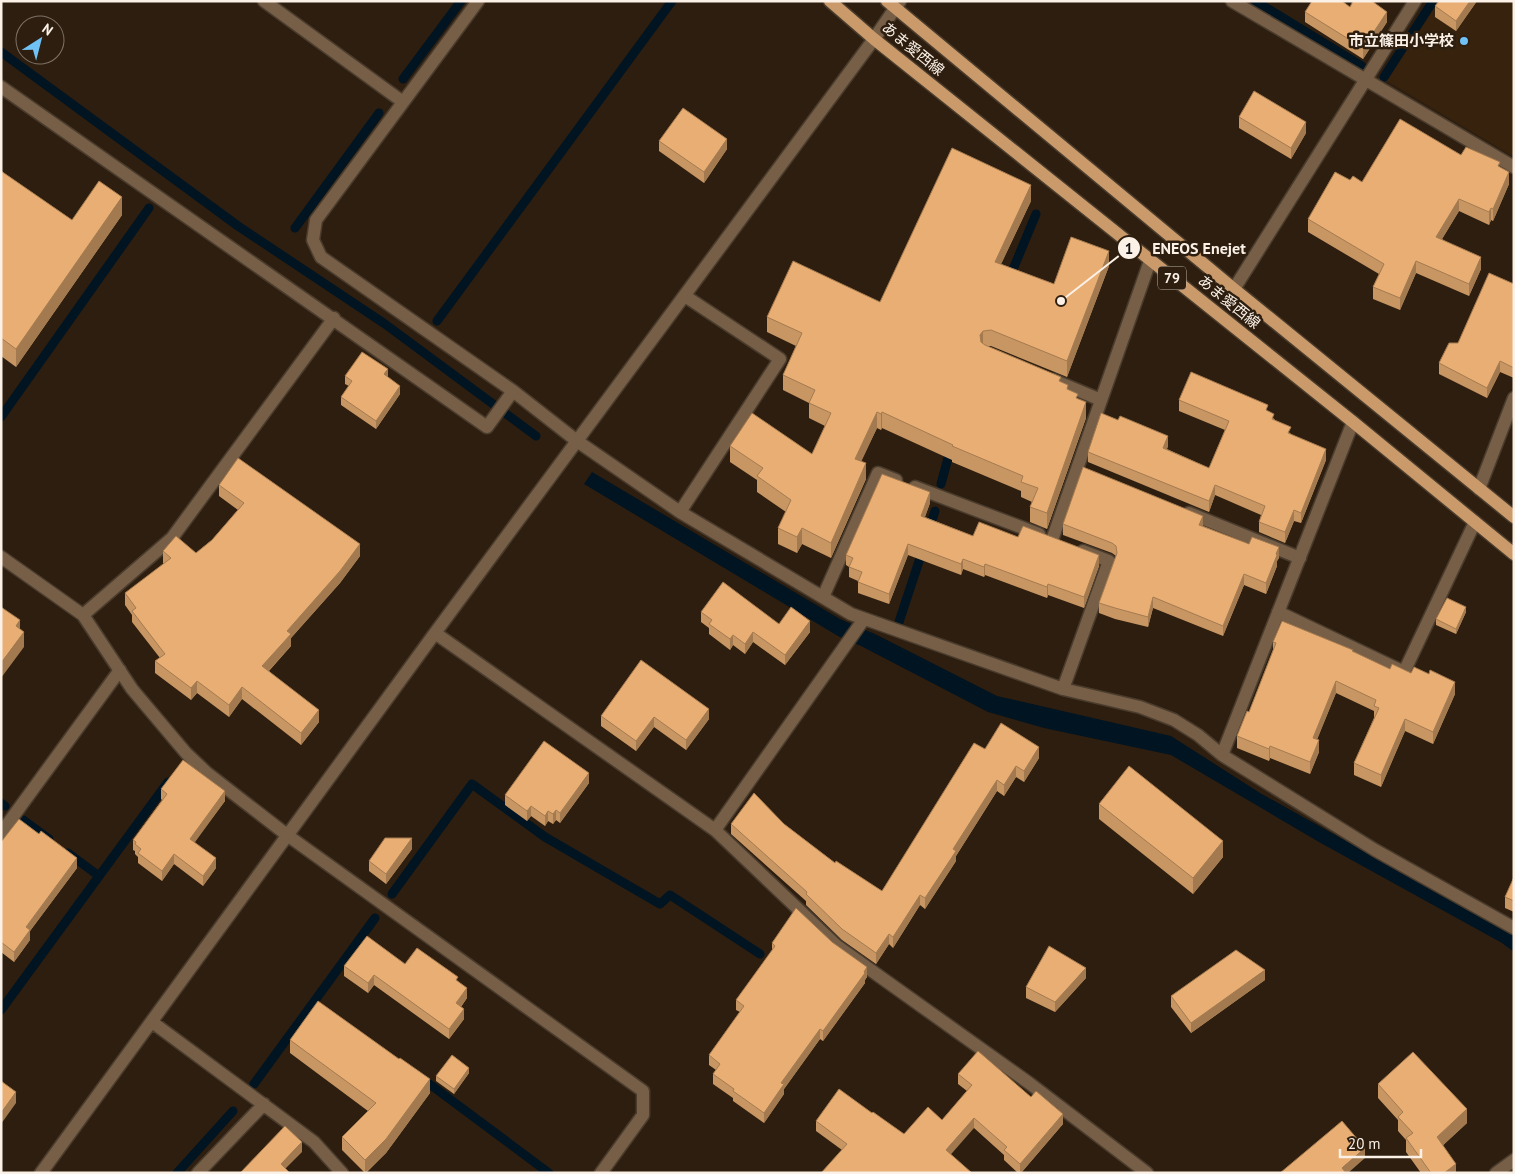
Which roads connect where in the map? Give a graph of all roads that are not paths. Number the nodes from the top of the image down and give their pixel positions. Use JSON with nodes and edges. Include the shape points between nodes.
{"nodes":[{"id":1,"x":264,"y":1,"type":"edge"},
{"id":2,"x":478,"y":1,"type":"edge"},
{"id":3,"x":830,"y":1,"type":"edge"},
{"id":4,"x":1232,"y":1,"type":"edge"},
{"id":5,"x":1415,"y":1,"type":"edge"},
{"id":6,"x":894,"y":4,"type":"edge"},
{"id":7,"x":874,"y":39,"type":"junction"},
{"id":8,"x":1366,"y":80,"type":"junction"},
{"id":9,"x":1,"y":87,"type":"edge"},
{"id":10,"x":403,"y":102,"type":"junction"},
{"id":11,"x":1514,"y":167,"type":"edge"},
{"id":12,"x":1150,"y":261,"type":"junction"},
{"id":13,"x":1234,"y":289,"type":"junction"},
{"id":14,"x":685,"y":296,"type":"junction"},
{"id":15,"x":334,"y":318,"type":"junction"},
{"id":16,"x":1040,"y":375,"type":"edge"},
{"id":17,"x":511,"y":394,"type":"junction"},
{"id":18,"x":1514,"y":398,"type":"edge"},
{"id":19,"x":1101,"y":400,"type":"junction"},
{"id":20,"x":1353,"y":422,"type":"junction"},
{"id":21,"x":577,"y":441,"type":"junction"},
{"id":22,"x":1480,"y":489,"type":"junction"},
{"id":23,"x":1180,"y":509,"type":"edge"},
{"id":24,"x":680,"y":512,"type":"junction"},
{"id":25,"x":1514,"y":517,"type":"edge"},
{"id":26,"x":1475,"y":522,"type":"junction"},
{"id":27,"x":1061,"y":543,"type":"junction"},
{"id":28,"x":1514,"y":554,"type":"edge"},
{"id":29,"x":1,"y":557,"type":"edge"},
{"id":30,"x":1300,"y":558,"type":"junction"},
{"id":31,"x":822,"y":597,"type":"junction"},
{"id":32,"x":1278,"y":612,"type":"junction"},
{"id":33,"x":83,"y":615,"type":"junction"},
{"id":34,"x":862,"y":622,"type":"junction"},
{"id":35,"x":435,"y":633,"type":"junction"},
{"id":36,"x":120,"y":670,"type":"junction"},
{"id":37,"x":1063,"y":689,"type":"junction"},
{"id":38,"x":1222,"y":755,"type":"junction"},
{"id":39,"x":715,"y":830,"type":"junction"},
{"id":40,"x":1,"y":833,"type":"edge"},
{"id":41,"x":287,"y":836,"type":"junction"},
{"id":42,"x":1514,"y":928,"type":"edge"},
{"id":43,"x":152,"y":1022,"type":"junction"},
{"id":44,"x":264,"y":1104,"type":"junction"},
{"id":45,"x":1514,"y":1160,"type":"edge"},
{"id":46,"x":41,"y":1173,"type":"edge"},
{"id":47,"x":198,"y":1173,"type":"edge"},
{"id":48,"x":342,"y":1173,"type":"edge"},
{"id":49,"x":601,"y":1173,"type":"edge"},
{"id":50,"x":1147,"y":1173,"type":"edge"},
{"id":51,"x":1496,"y":1173,"type":"edge"}],
"edges":[{"from":1,"to":10,"type":"street"},
{"from":2,"to":10,"type":"street"},
{"from":3,"to":7,"type":"main road","name":"あま愛西線","number":"79"},
{"from":4,"to":8,"type":"street"},
{"from":5,"to":8,"type":"street"},
{"from":6,"to":7,"type":"street"},
{"from":6,"to":13,"type":"main road","name":"あま愛西線","number":"79"},
{"from":7,"to":12,"type":"main road","name":"あま愛西線","number":"79"},
{"from":7,"to":14,"type":"street"},
{"from":8,"to":11,"type":"street"},
{"from":8,"to":13,"type":"street"},
{"from":9,"to":15,"type":"street"},
{"from":10,"to":17,"type":"street","via":[[316,220],[313,240],[321,257]]},
{"from":12,"to":19,"type":"street"},
{"from":12,"to":20,"type":"main road","name":"あま愛西線","number":"79"},
{"from":13,"to":22,"type":"main road","name":"あま愛西線","number":"79"},
{"from":14,"to":21,"type":"street"},
{"from":14,"to":24,"type":"street","via":[[780,359]]},
{"from":15,"to":17,"type":"street","via":[[487,427]]},
{"from":15,"to":33,"type":"street","via":[[172,538]]},
{"from":16,"to":19,"type":"street"},
{"from":17,"to":21,"type":"street"},
{"from":18,"to":22,"type":"street"},
{"from":19,"to":27,"type":"street"},
{"from":20,"to":26,"type":"main road","name":"あま愛西線","number":"79"},
{"from":20,"to":30,"type":"street"},
{"from":21,"to":24,"type":"street"},
{"from":21,"to":35,"type":"street"},
{"from":22,"to":25,"type":"main road","name":"あま愛西線","number":"79"},
{"from":23,"to":30,"type":"street"},
{"from":24,"to":31,"type":"street"},
{"from":26,"to":28,"type":"main road","name":"あま愛西線","number":"79"},
{"from":26,"to":32,"type":"street","via":[[1404,672]]},
{"from":27,"to":31,"type":"street","via":[[878,473]]},
{"from":27,"to":37,"type":"street","via":[[1109,561]]},
{"from":29,"to":33,"type":"street"},
{"from":30,"to":32,"type":"street"},
{"from":31,"to":34,"type":"street"},
{"from":32,"to":38,"type":"street"},
{"from":33,"to":36,"type":"street"},
{"from":34,"to":37,"type":"street"},
{"from":34,"to":39,"type":"street"},
{"from":35,"to":39,"type":"street"},
{"from":35,"to":41,"type":"street"},
{"from":36,"to":40,"type":"street"},
{"from":36,"to":41,"type":"street","via":[[186,754]]},
{"from":37,"to":38,"type":"street","via":[[1140,707],[1174,720]]},
{"from":38,"to":42,"type":"street","via":[[1375,850]]},
{"from":39,"to":50,"type":"street","via":[[837,946],[1029,1083]]},
{"from":41,"to":43,"type":"street"},
{"from":41,"to":49,"type":"street","via":[[643,1091],[643,1115]]},
{"from":43,"to":44,"type":"street"},
{"from":43,"to":46,"type":"street"},
{"from":44,"to":47,"type":"street"},
{"from":44,"to":48,"type":"street","via":[[314,1142]]},
{"from":45,"to":51,"type":"street"}]}
